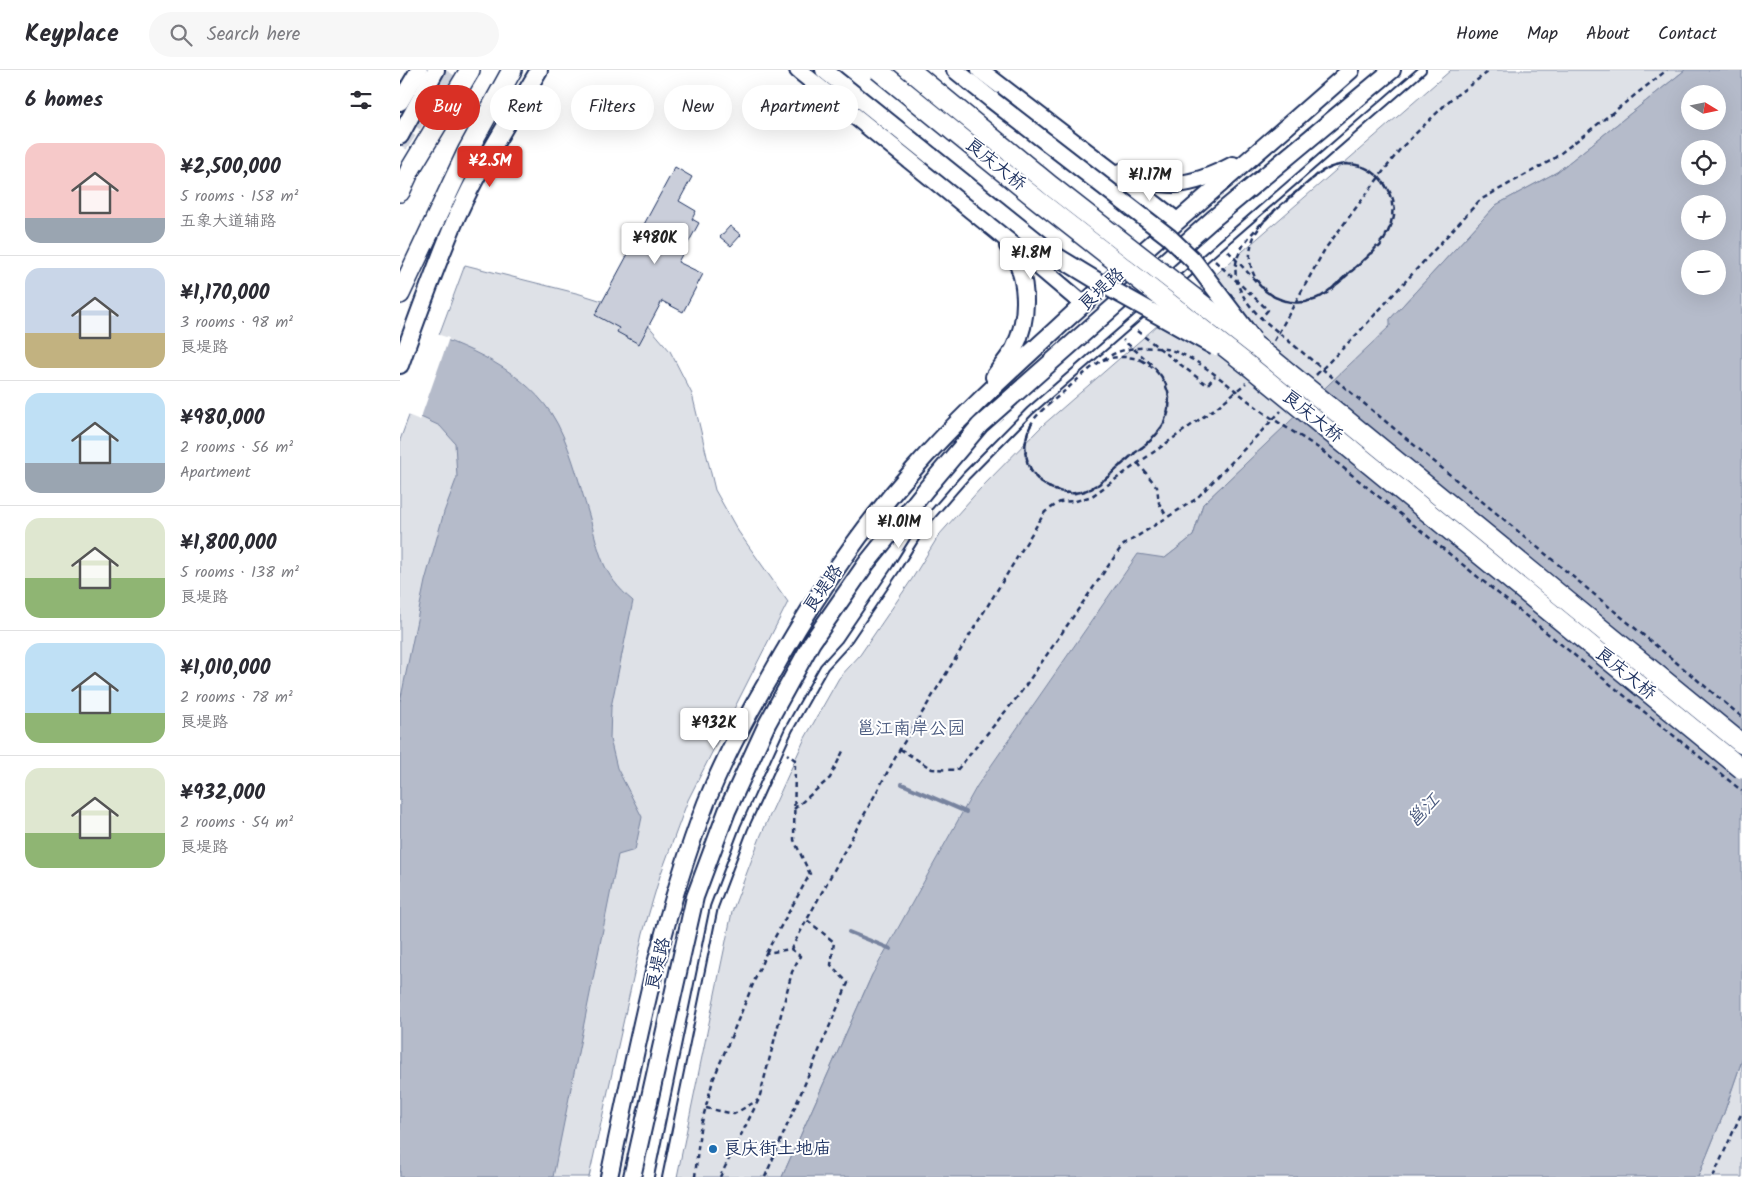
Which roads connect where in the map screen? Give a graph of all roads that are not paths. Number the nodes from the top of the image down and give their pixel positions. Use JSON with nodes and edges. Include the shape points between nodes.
{"nodes":[{"id":1,"x":419,"y":70,"type":"edge"},
{"id":2,"x":436,"y":70,"type":"edge"},
{"id":3,"x":470,"y":70,"type":"edge"},
{"id":4,"x":512,"y":70,"type":"edge"},
{"id":5,"x":539,"y":70,"type":"edge"},
{"id":6,"x":798,"y":70,"type":"edge"},
{"id":7,"x":824,"y":70,"type":"edge"},
{"id":8,"x":878,"y":70,"type":"edge"},
{"id":9,"x":910,"y":70,"type":"edge"},
{"id":10,"x":955,"y":70,"type":"edge"},
{"id":11,"x":980,"y":70,"type":"edge"},
{"id":12,"x":993,"y":70,"type":"edge"},
{"id":13,"x":1351,"y":70,"type":"edge"},
{"id":14,"x":1392,"y":70,"type":"edge"},
{"id":15,"x":1422,"y":70,"type":"edge"},
{"id":16,"x":996,"y":93,"type":"junction"},
{"id":17,"x":400,"y":102,"type":"edge"},
{"id":18,"x":400,"y":136,"type":"edge"},
{"id":19,"x":1260,"y":152,"type":"junction"},
{"id":20,"x":1099,"y":163,"type":"junction"},
{"id":21,"x":400,"y":192,"type":"edge"},
{"id":22,"x":1177,"y":221,"type":"junction"},
{"id":23,"x":998,"y":232,"type":"junction"},
{"id":24,"x":1172,"y":287,"type":"dead end"},
{"id":25,"x":401,"y":291,"type":"edge"},
{"id":26,"x":1165,"y":293,"type":"dead end"},
{"id":27,"x":1158,"y":300,"type":"dead end"},
{"id":28,"x":1084,"y":304,"type":"junction"},
{"id":29,"x":1151,"y":306,"type":"dead end"},
{"id":30,"x":1267,"y":347,"type":"junction"},
{"id":31,"x":400,"y":365,"type":"edge"},
{"id":32,"x":1249,"y":370,"type":"junction"},
{"id":33,"x":978,"y":400,"type":"junction"},
{"id":34,"x":1742,"y":744,"type":"edge"},
{"id":35,"x":1742,"y":769,"type":"edge"},
{"id":36,"x":610,"y":1173,"type":"edge"},
{"id":37,"x":633,"y":1175,"type":"edge"},
{"id":38,"x":658,"y":1177,"type":"edge"}],
"edges":[{"from":1,"to":17,"type":"main road"},
{"from":2,"to":18,"type":"main road"},
{"from":3,"to":21,"type":"main road"},
{"from":4,"to":25,"type":"main road","via":[[468,150]]},
{"from":5,"to":31,"type":"main road","via":[[458,215]]},
{"from":6,"to":23,"type":"main road"},
{"from":7,"to":32,"type":"main road","bridge":true,"via":[[1053,254]]},
{"from":8,"to":32,"type":"main road","name":"良庆大桥","bridge":true},
{"from":9,"to":30,"type":"main road","name":"良庆大桥","bridge":true,"via":[[1051,186]]},
{"from":10,"to":16,"type":"main road"},
{"from":11,"to":16,"type":"main road"},
{"from":12,"to":16,"type":"lane"},
{"from":13,"to":19,"type":"main road","name":"良堤路"},
{"from":14,"to":37,"type":"main road","name":"良堤路","via":[[1213,219],[980,425],[866,564],[812,642],[767,724],[726,811],[695,897]]},
{"from":15,"to":24,"type":"lane"},
{"from":16,"to":20,"type":"main road"},
{"from":16,"to":30,"type":"main road","bridge":true,"via":[[1169,236]]},
{"from":19,"to":20,"type":"main road","via":[[1189,184],[1138,179]]},
{"from":19,"to":22,"type":"main road","name":"良堤路"},
{"from":20,"to":22,"type":"main road"},
{"from":22,"to":28,"type":"main road","name":"良堤路"},
{"from":23,"to":28,"type":"main road"},
{"from":23,"to":33,"type":"main road","via":[[1016,258],[1026,301],[1013,350]]},
{"from":26,"to":27,"type":"lane"},
{"from":28,"to":33,"type":"main road","name":"良堤路"},
{"from":29,"to":38,"type":"lane","via":[[1030,411],[966,476],[924,524],[845,644],[824,667],[789,729],[744,828],[714,906]]},
{"from":30,"to":34,"type":"main road","name":"良庆大桥","bridge":true},
{"from":32,"to":35,"type":"main road","name":"良庆大桥","bridge":true},
{"from":33,"to":36,"type":"main road","name":"良堤路","via":[[911,472],[851,549],[796,629],[748,714],[707,800],[675,890],[650,985]]},
{"from":36,"to":37,"type":"main road"}]}
